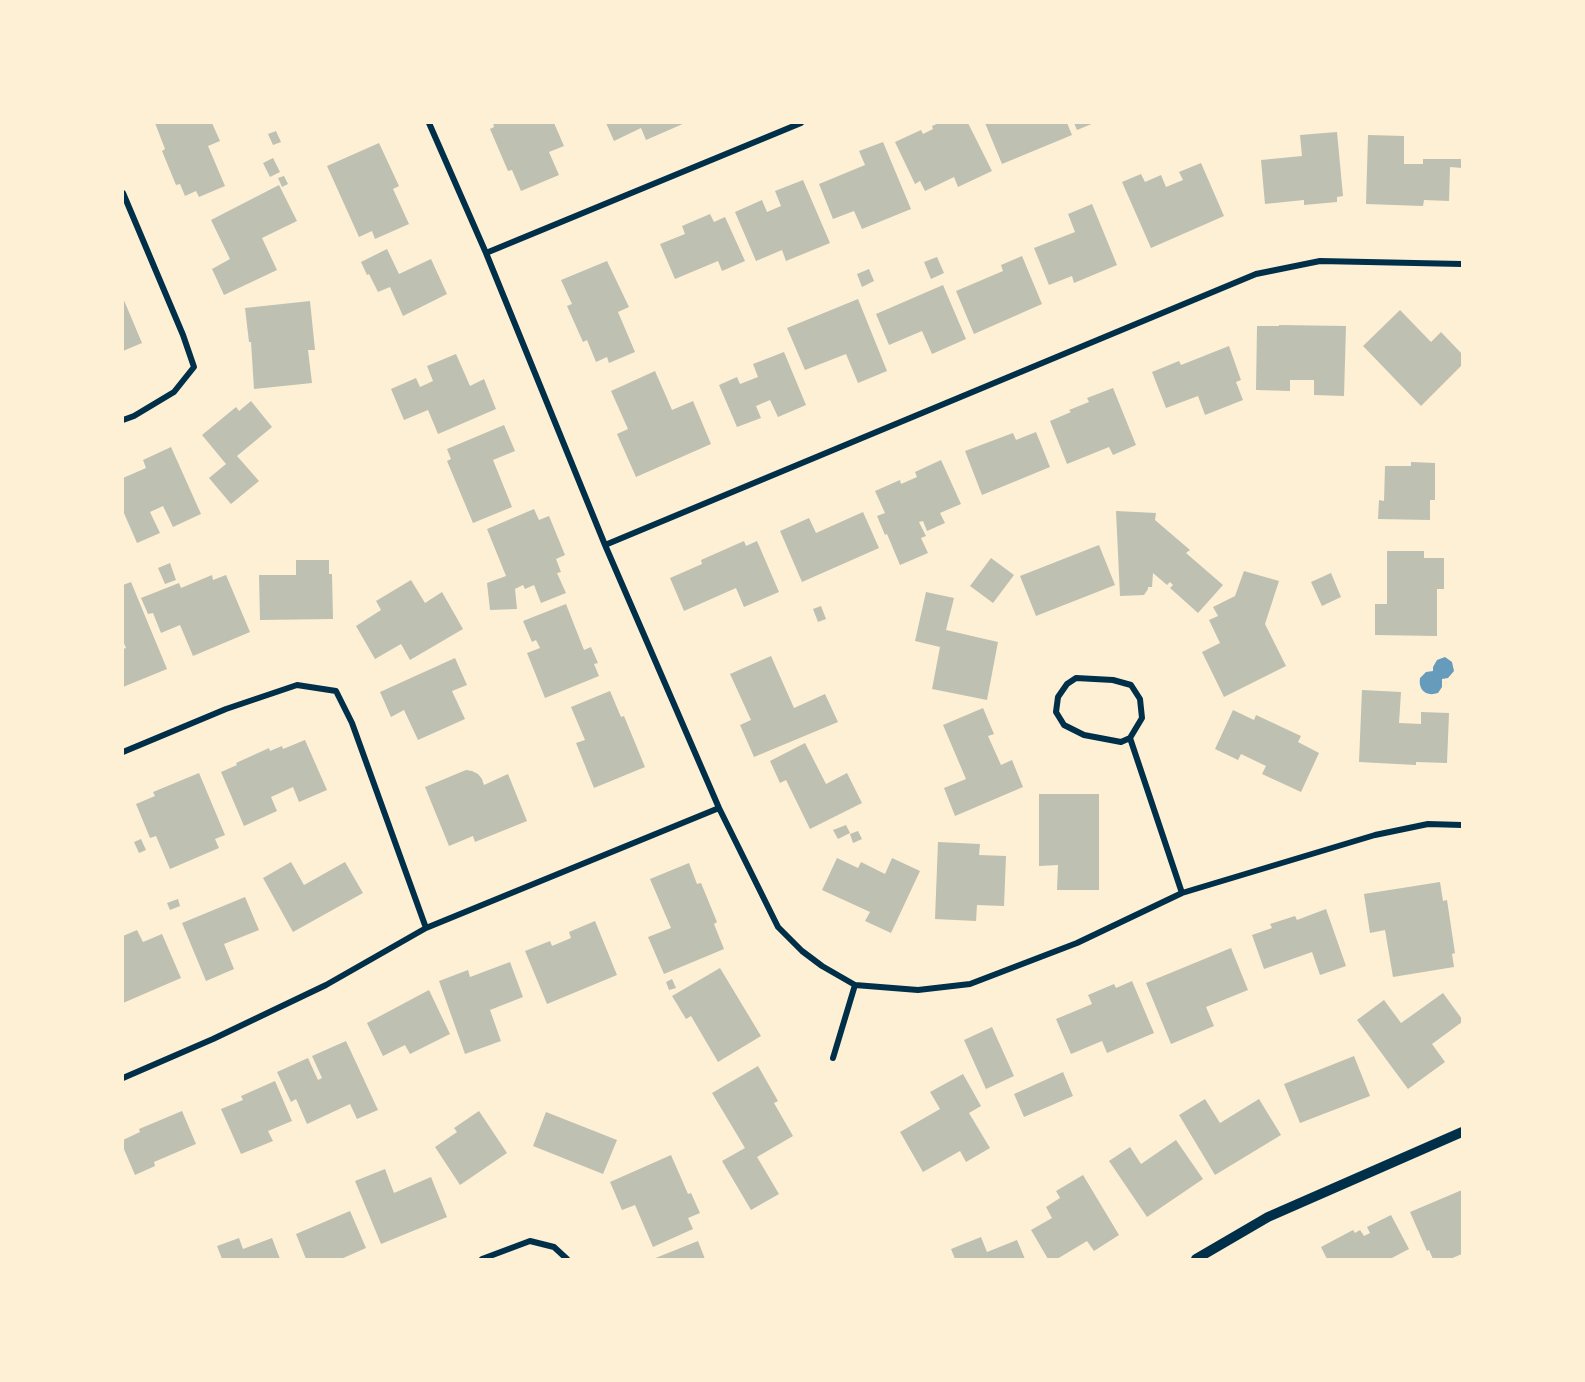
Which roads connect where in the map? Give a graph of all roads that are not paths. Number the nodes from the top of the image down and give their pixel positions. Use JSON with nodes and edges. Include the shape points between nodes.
{"nodes":[{"id":1,"x":429,"y":123,"type":"edge"},
{"id":2,"x":801,"y":123,"type":"edge"},
{"id":3,"x":123,"y":194,"type":"edge"},
{"id":4,"x":486,"y":254,"type":"junction"},
{"id":5,"x":1462,"y":264,"type":"edge"},
{"id":6,"x":123,"y":420,"type":"edge"},
{"id":7,"x":605,"y":545,"type":"junction"},
{"id":8,"x":1130,"y":738,"type":"junction"},
{"id":9,"x":123,"y":752,"type":"edge"},
{"id":10,"x":719,"y":808,"type":"junction"},
{"id":11,"x":1462,"y":825,"type":"edge"},
{"id":12,"x":1182,"y":893,"type":"junction"},
{"id":13,"x":426,"y":928,"type":"junction"},
{"id":14,"x":855,"y":985,"type":"junction"},
{"id":15,"x":833,"y":1058,"type":"dead end"},
{"id":16,"x":123,"y":1078,"type":"edge"},
{"id":17,"x":1462,"y":1132,"type":"edge"},
{"id":18,"x":482,"y":1259,"type":"edge"},
{"id":19,"x":567,"y":1259,"type":"edge"},
{"id":20,"x":1196,"y":1259,"type":"edge"}],
"edges":[{"from":1,"to":4,"type":"street"},
{"from":2,"to":4,"type":"street"},
{"from":3,"to":6,"type":"street","via":[[194,367],[174,392]]},
{"from":4,"to":7,"type":"street"},
{"from":5,"to":7,"type":"street","via":[[1320,261],[1256,274]]},
{"from":7,"to":10,"type":"street"},
{"from":8,"to":8,"type":"street","via":[[1142,718],[1140,699],[1131,685],[1077,678],[1067,684],[1058,697],[1056,712],[1064,725],[1084,735],[1121,742]]},
{"from":8,"to":12,"type":"street"},
{"from":9,"to":13,"type":"street","via":[[226,709],[297,685],[336,691],[352,723]]},
{"from":10,"to":13,"type":"street"},
{"from":10,"to":14,"type":"street","via":[[778,927],[808,956]]},
{"from":11,"to":12,"type":"street","via":[[1428,824],[1374,835]]},
{"from":12,"to":14,"type":"street","via":[[1077,943],[970,984],[918,990]]},
{"from":13,"to":16,"type":"street","via":[[326,985]]},
{"from":14,"to":15,"type":"street"},
{"from":17,"to":20,"type":"street","via":[[1269,1217]]},
{"from":18,"to":19,"type":"street","via":[[530,1240],[554,1247]]}]}
